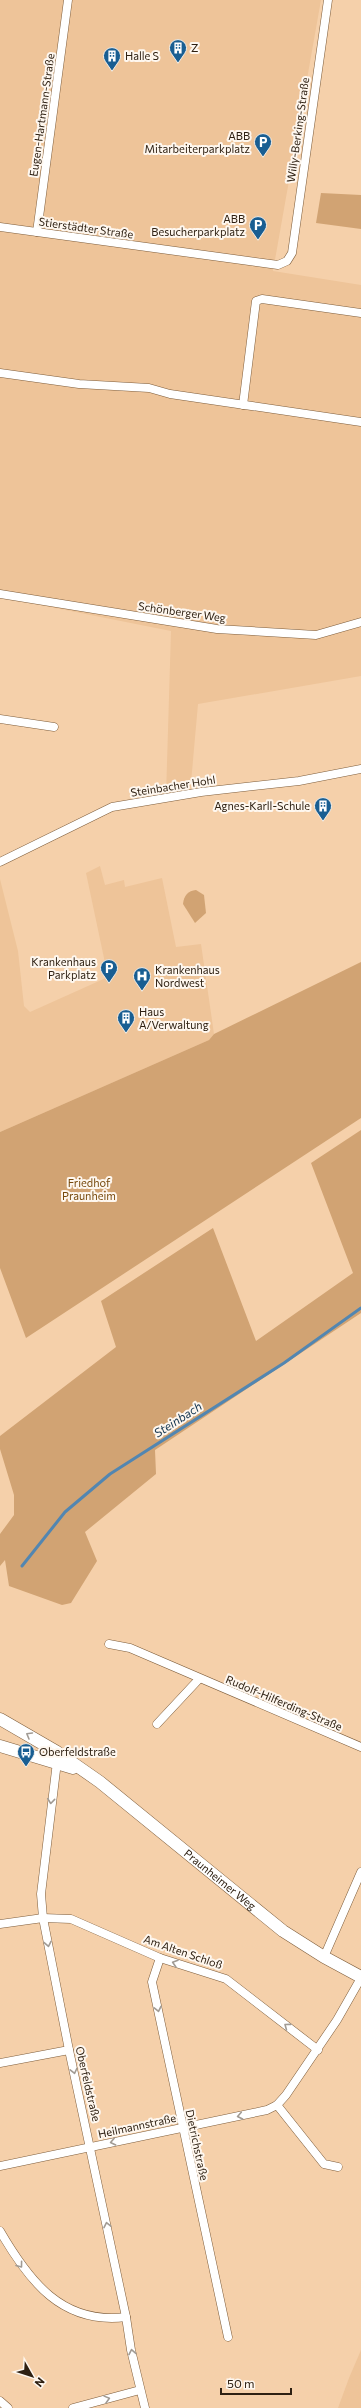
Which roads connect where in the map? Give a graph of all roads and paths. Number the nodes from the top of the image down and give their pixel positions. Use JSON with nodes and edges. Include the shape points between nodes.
{"nodes":[{"id":1,"x":68,"y":0,"type":"edge"},
{"id":2,"x":328,"y":0,"type":"edge"},
{"id":3,"x":0,"y":227,"type":"edge"},
{"id":4,"x":37,"y":232,"type":"junction"},
{"id":5,"x":286,"y":262,"type":"joint"},
{"id":6,"x":361,"y":313,"type":"edge"},
{"id":7,"x":0,"y":373,"type":"edge"},
{"id":8,"x":243,"y":405,"type":"junction"},
{"id":9,"x":361,"y":422,"type":"edge"},
{"id":10,"x":0,"y":594,"type":"edge"},
{"id":11,"x":361,"y":622,"type":"edge"},
{"id":12,"x":0,"y":719,"type":"edge"},
{"id":13,"x":54,"y":728,"type":"dead end"},
{"id":14,"x":361,"y":769,"type":"edge"},
{"id":15,"x":0,"y":862,"type":"edge"},
{"id":16,"x":109,"y":1644,"type":"dead end"},
{"id":17,"x":199,"y":1679,"type":"junction"},
{"id":18,"x":0,"y":1718,"type":"edge"},
{"id":19,"x":156,"y":1724,"type":"dead end"},
{"id":20,"x":0,"y":1746,"type":"edge"},
{"id":21,"x":361,"y":1747,"type":"edge"},
{"id":22,"x":56,"y":1762,"type":"junction"},
{"id":23,"x":86,"y":1772,"type":"junction"},
{"id":24,"x":361,"y":1872,"type":"edge"},
{"id":25,"x":43,"y":1918,"type":"junction"},
{"id":26,"x":0,"y":1924,"type":"edge"},
{"id":27,"x":324,"y":1957,"type":"junction"},
{"id":28,"x":160,"y":1958,"type":"junction"},
{"id":29,"x":361,"y":1978,"type":"edge"},
{"id":30,"x":69,"y":2050,"type":"junction"},
{"id":31,"x":318,"y":2050,"type":"junction"},
{"id":32,"x":0,"y":2063,"type":"edge"},
{"id":33,"x":277,"y":2105,"type":"junction"},
{"id":34,"x":182,"y":2127,"type":"junction"},
{"id":35,"x":91,"y":2147,"type":"junction"},
{"id":36,"x":0,"y":2166,"type":"edge"},
{"id":37,"x":338,"y":2167,"type":"dead end"},
{"id":38,"x":0,"y":2231,"type":"edge"},
{"id":39,"x":126,"y":2317,"type":"junction"},
{"id":40,"x":228,"y":2337,"type":"dead end"},
{"id":41,"x":140,"y":2390,"type":"junction"},
{"id":42,"x":0,"y":2401,"type":"edge"},
{"id":43,"x":8,"y":2408,"type":"edge"},
{"id":44,"x":73,"y":2408,"type":"edge"},
{"id":45,"x":145,"y":2408,"type":"edge"}],
"edges":[{"from":1,"to":4,"type":"street","name":"Eugen-Hartmann-Straße"},
{"from":2,"to":5,"type":"street","name":"Willy-Berking-Straße","via":[[292,253]]},
{"from":3,"to":4,"type":"street","name":"Stierstädter Straße"},
{"from":4,"to":5,"type":"street","name":"Stierstädter Straße","via":[[278,265]]},
{"from":6,"to":8,"type":"street","via":[[256,301]]},
{"from":7,"to":8,"type":"street","via":[[79,384],[149,388],[170,394]]},
{"from":8,"to":9,"type":"street"},
{"from":10,"to":11,"type":"street","name":"Schönberger Weg","via":[[217,629],[316,635]]},
{"from":12,"to":13,"type":"street"},
{"from":14,"to":15,"type":"street","name":"Steinbacher Hohl","via":[[299,781],[200,792],[112,807]]},
{"from":16,"to":17,"type":"street","name":"Rudolf-Hilferding-Straße","via":[[130,1648]]},
{"from":17,"to":19,"type":"street"},
{"from":17,"to":21,"type":"street","name":"Rudolf-Hilferding-Straße"},
{"from":23,"to":18,"type":"main road","name":"Praunheimer Weg","one_way":true},
{"from":20,"to":22,"type":"main road","name":"Praunheimer Weg"},
{"from":22,"to":23,"type":"main road","name":"Praunheimer Weg"},
{"from":22,"to":25,"type":"street","name":"Oberfeldstraße","one_way":true,"via":[[41,1894]]},
{"from":23,"to":27,"type":"main road","name":"Praunheimer Weg","via":[[283,1931]]},
{"from":24,"to":27,"type":"street"},
{"from":25,"to":26,"type":"street","name":"Am Alten Schloß"},
{"from":25,"to":28,"type":"street","name":"Am Alten Schloß","via":[[71,1919]]},
{"from":25,"to":30,"type":"street","name":"Oberfeldstraße","one_way":true},
{"from":27,"to":29,"type":"main road","name":"Praunheimer Weg"},
{"from":31,"to":28,"type":"street","name":"Am Alten Schloß","one_way":true,"via":[[226,1979]]},
{"from":28,"to":34,"type":"street","name":"Dietrichstraße","one_way":true,"via":[[152,1982]]},
{"from":29,"to":31,"type":"street"},
{"from":30,"to":32,"type":"street"},
{"from":30,"to":35,"type":"street","name":"Oberfeldstraße","one_way":true},
{"from":31,"to":33,"type":"street"},
{"from":33,"to":34,"type":"street","name":"Heilmannstraße","one_way":true,"via":[[267,2110]]},
{"from":33,"to":37,"type":"street","via":[[324,2164]]},
{"from":34,"to":35,"type":"street","name":"Heilmannstraße","one_way":true},
{"from":34,"to":40,"type":"street","name":"Dietrichstraße"},
{"from":35,"to":36,"type":"street","name":"Heilmannstraße"},
{"from":39,"to":35,"type":"street","name":"Oberfeldstraße","one_way":true},
{"from":38,"to":39,"type":"street","one_way":true,"via":[[17,2261],[36,2286],[58,2303],[81,2313],[112,2319]]},
{"from":41,"to":39,"type":"street","name":"Oberfeldstraße","one_way":true},
{"from":44,"to":41,"type":"street","one_way":true},
{"from":41,"to":45,"type":"street","name":"Oberfeldstraße"},
{"from":42,"to":43,"type":"street"}]}
